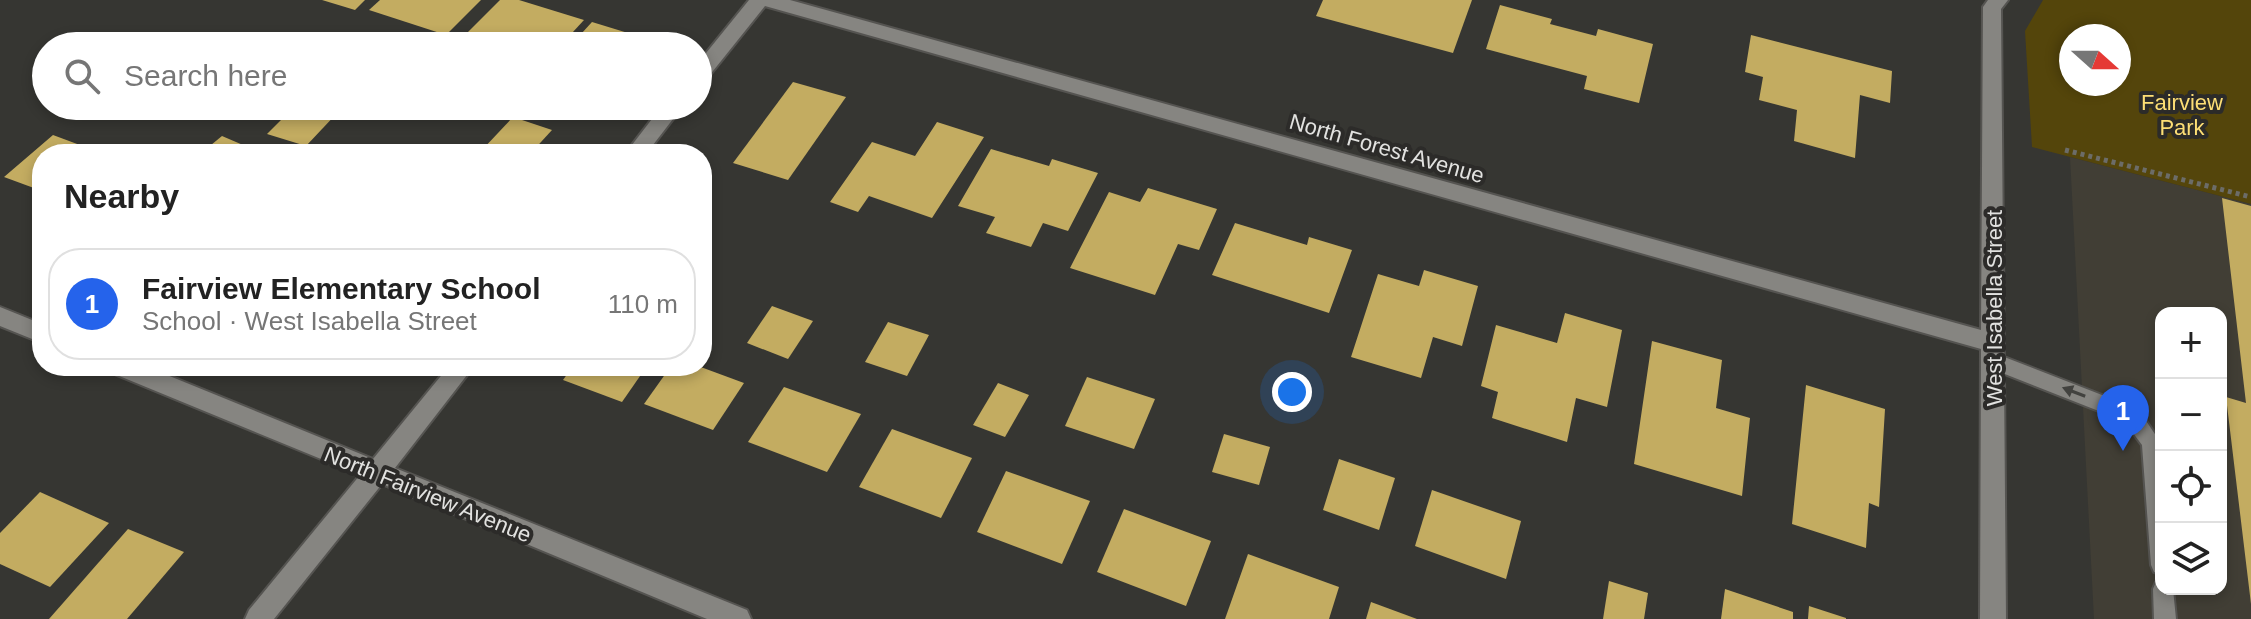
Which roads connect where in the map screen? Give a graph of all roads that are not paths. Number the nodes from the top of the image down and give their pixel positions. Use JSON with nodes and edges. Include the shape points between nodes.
{"nodes":[{"id":1,"x":759,"y":0,"type":"edge"},
{"id":2,"x":767,"y":0,"type":"edge"},
{"id":3,"x":1999,"y":0,"type":"edge"},
{"id":4,"x":712,"y":59,"type":"edge"},
{"id":5,"x":662,"y":120,"type":"edge"},
{"id":6,"x":643,"y":144,"type":"edge"},
{"id":7,"x":0,"y":316,"type":"edge"},
{"id":8,"x":32,"y":330,"type":"edge"},
{"id":9,"x":1994,"y":352,"type":"junction"},
{"id":10,"x":144,"y":376,"type":"edge"},
{"id":11,"x":455,"y":376,"type":"edge"},
{"id":12,"x":376,"y":473,"type":"junction"},
{"id":13,"x":2158,"y":523,"type":"edge"},
{"id":14,"x":2163,"y":595,"type":"edge"},
{"id":15,"x":258,"y":619,"type":"edge"},
{"id":16,"x":738,"y":619,"type":"edge"},
{"id":17,"x":1993,"y":619,"type":"edge"},
{"id":18,"x":2165,"y":619,"type":"edge"}],
"edges":[{"from":1,"to":4,"type":"street"},
{"from":2,"to":9,"type":"street","name":"North Forest Avenue"},
{"from":3,"to":9,"type":"street","name":"West Isabella Street","via":[[1992,7]]},
{"from":5,"to":6,"type":"street"},
{"from":7,"to":8,"type":"street"},
{"from":13,"to":9,"type":"lane","one_way":true,"via":[[2151,443],[2131,415]]},
{"from":9,"to":17,"type":"street","name":"West Isabella Street"},
{"from":10,"to":12,"type":"street","name":"North Fairview Avenue"},
{"from":11,"to":12,"type":"street"},
{"from":12,"to":15,"type":"street"},
{"from":12,"to":16,"type":"street","name":"North Fairview Avenue"},
{"from":14,"to":18,"type":"lane"}]}
